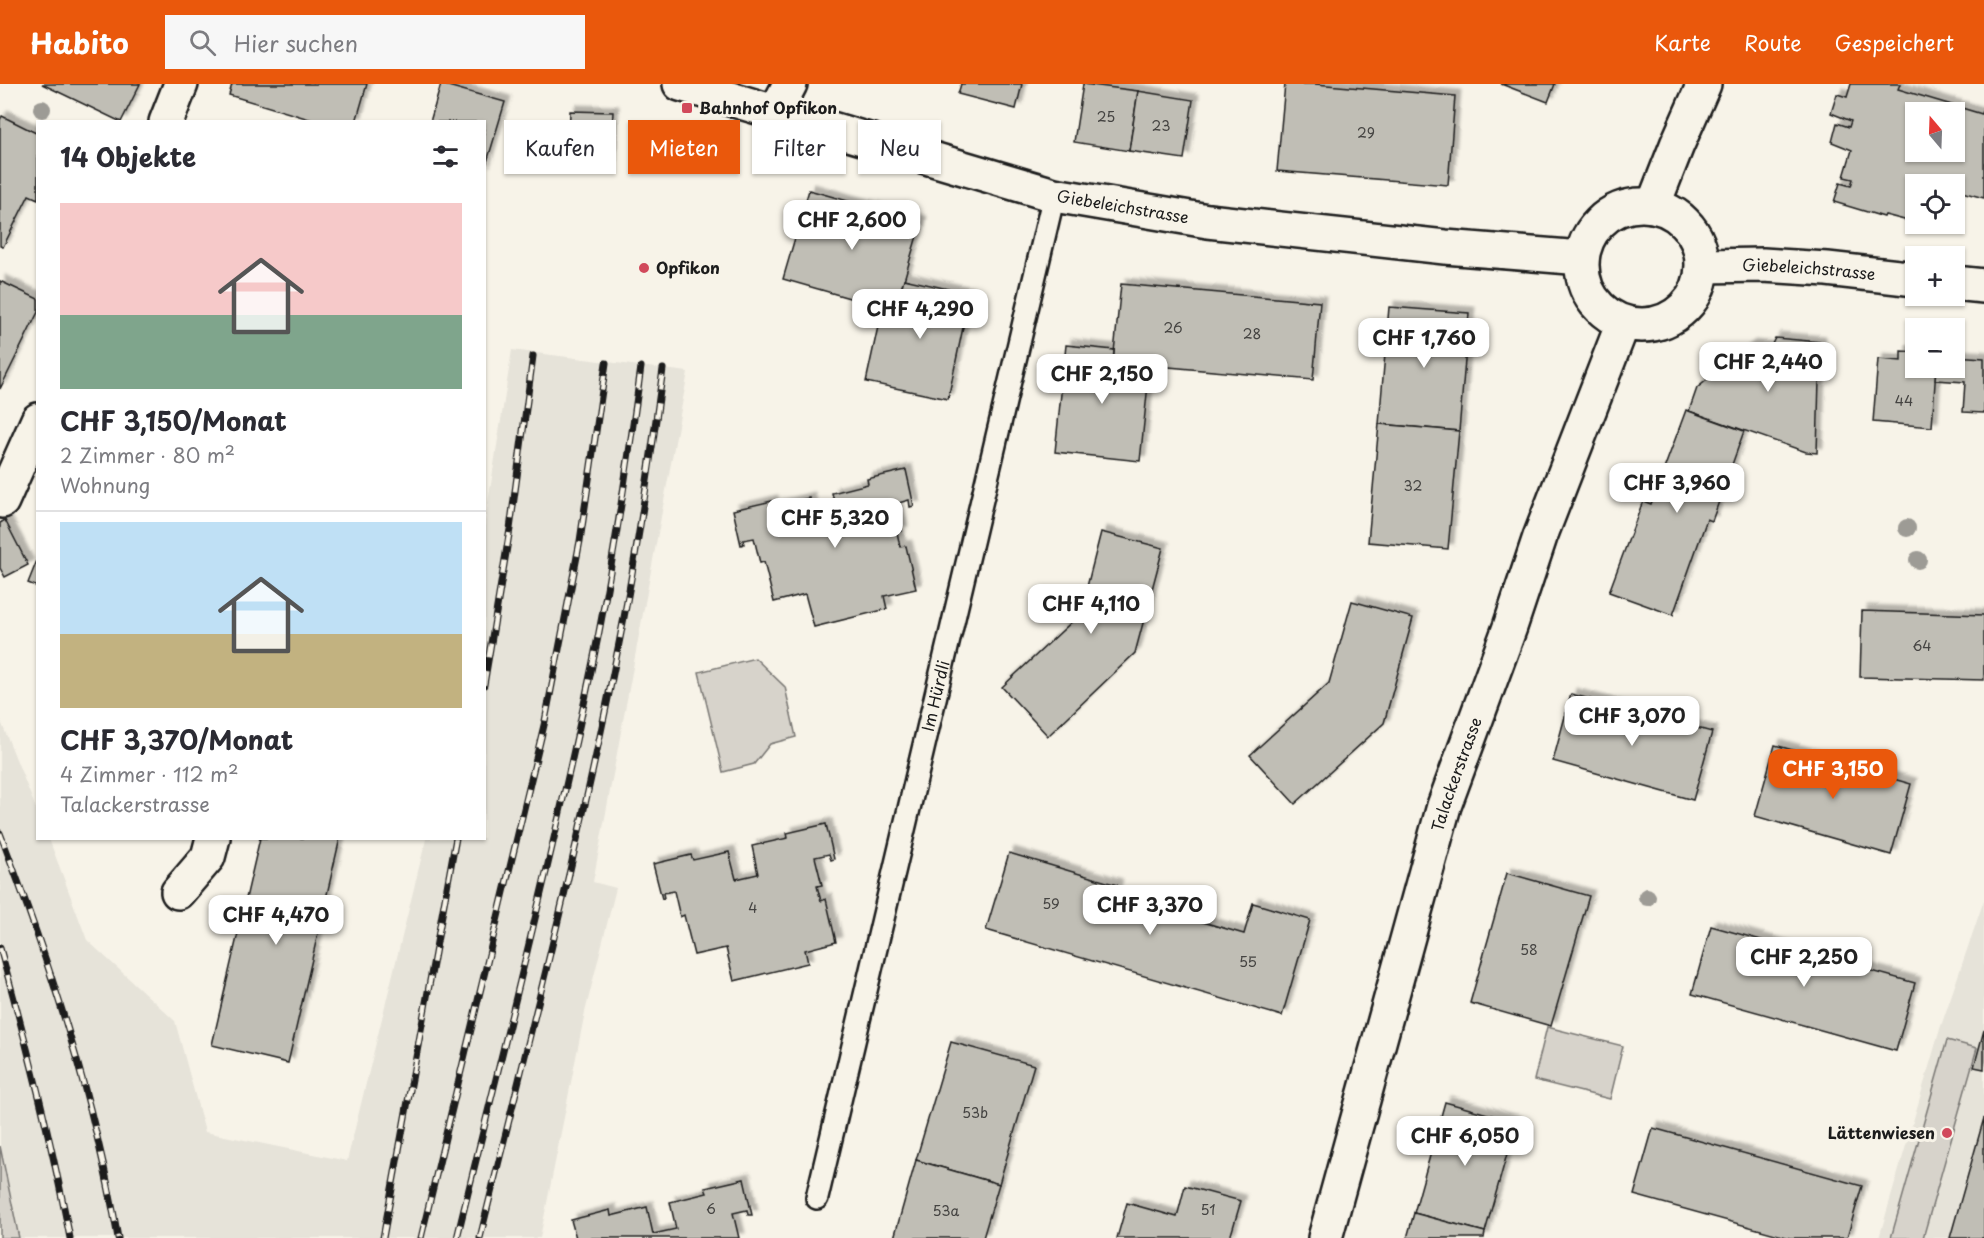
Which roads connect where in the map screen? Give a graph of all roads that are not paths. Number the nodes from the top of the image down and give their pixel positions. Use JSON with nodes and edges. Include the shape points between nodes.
{"nodes":[{"id":1,"x":182,"y":84,"type":"edge"},
{"id":2,"x":680,"y":84,"type":"edge"},
{"id":3,"x":1704,"y":84,"type":"edge"},
{"id":4,"x":783,"y":98,"type":"edge"},
{"id":5,"x":167,"y":120,"type":"edge"},
{"id":6,"x":1054,"y":195,"type":"junction"},
{"id":7,"x":1653,"y":206,"type":"junction"},
{"id":8,"x":1582,"y":258,"type":"junction"},
{"id":9,"x":1703,"y":266,"type":"junction"},
{"id":10,"x":1905,"y":278,"type":"edge"},
{"id":11,"x":1965,"y":284,"type":"edge"},
{"id":12,"x":1984,"y":286,"type":"edge"},
{"id":13,"x":1623,"y":323,"type":"junction"},
{"id":14,"x":36,"y":424,"type":"edge"},
{"id":15,"x":2,"y":501,"type":"dead end"},
{"id":16,"x":212,"y":840,"type":"edge"},
{"id":17,"x":178,"y":892,"type":"dead end"},
{"id":18,"x":817,"y":1198,"type":"dead end"},
{"id":19,"x":1325,"y":1238,"type":"edge"}],
"edges":[{"from":1,"to":5,"type":"street"},
{"from":2,"to":4,"type":"street","name":"Giebeleichstrasse"},
{"from":3,"to":7,"type":"street"},
{"from":4,"to":6,"type":"street","name":"Giebeleichstrasse","via":[[809,123]]},
{"from":6,"to":8,"type":"street","name":"Giebeleichstrasse","via":[[1208,221]]},
{"from":6,"to":18,"type":"lane","name":"Im Hürdli"},
{"from":7,"to":8,"type":"street","via":[[1633,205],[1599,223]]},
{"from":7,"to":9,"type":"street","via":[[1673,213],[1689,227],[1699,245]]},
{"from":8,"to":13,"type":"street","via":[[1587,290],[1596,304]]},
{"from":9,"to":10,"type":"street","name":"Giebeleichstrasse","via":[[1763,265]]},
{"from":9,"to":13,"type":"street","via":[[1691,301],[1677,314],[1642,326]]},
{"from":11,"to":12,"type":"street"},
{"from":13,"to":19,"type":"street","name":"Talackerstrasse","via":[[1540,537],[1444,806]]},
{"from":14,"to":15,"type":"street"},
{"from":16,"to":17,"type":"street","via":[[208,857]]}]}
